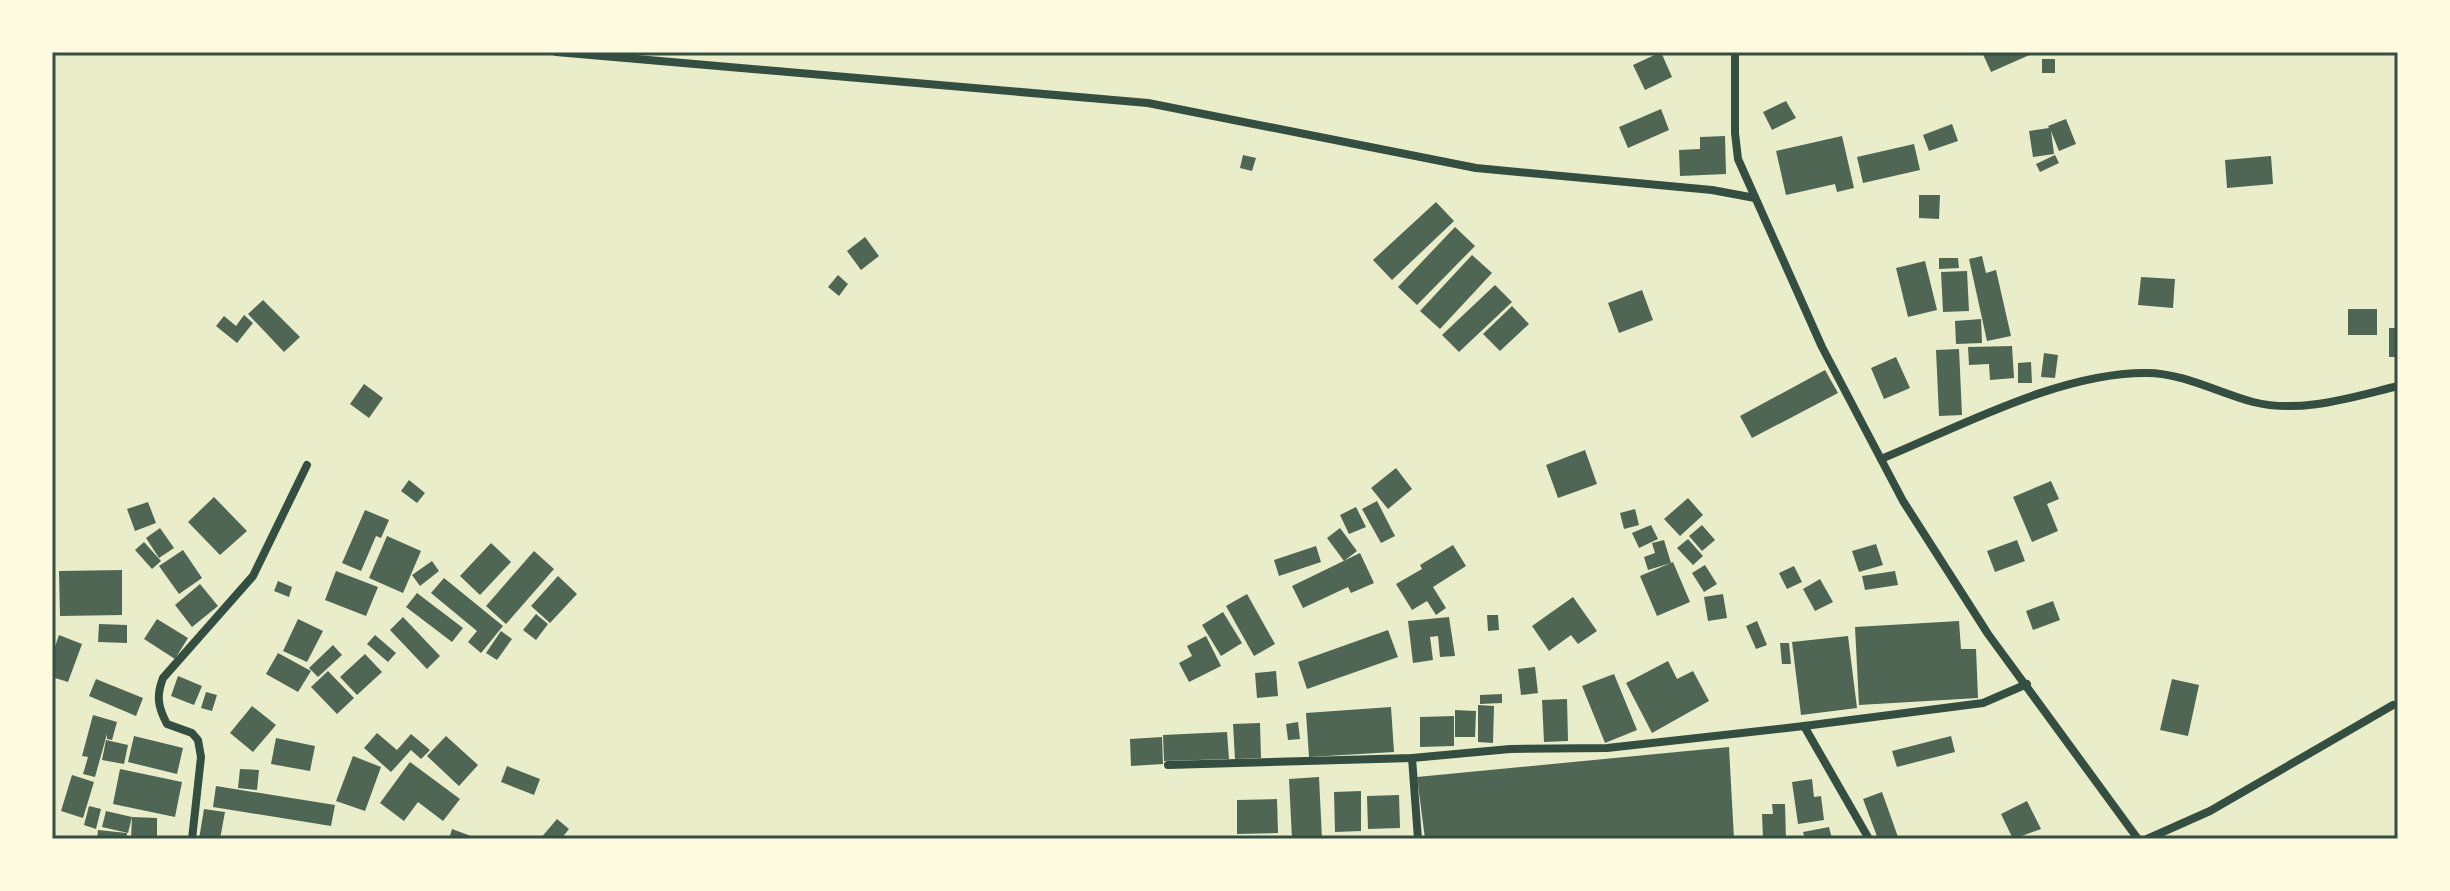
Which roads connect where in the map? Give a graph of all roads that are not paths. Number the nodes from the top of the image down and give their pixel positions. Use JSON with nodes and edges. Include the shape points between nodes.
{"nodes":[{"id":1,"x":556,"y":52,"type":"edge"},
{"id":2,"x":1735,"y":52,"type":"edge"},
{"id":3,"x":1755,"y":198,"type":"junction"},
{"id":4,"x":2398,"y":386,"type":"edge"},
{"id":5,"x":1881,"y":459,"type":"junction"},
{"id":6,"x":307,"y":465,"type":"dead end"},
{"id":7,"x":2027,"y":684,"type":"junction"},
{"id":8,"x":2393,"y":705,"type":"dead end"},
{"id":9,"x":1804,"y":726,"type":"junction"},
{"id":10,"x":1412,"y":758,"type":"junction"},
{"id":11,"x":1168,"y":765,"type":"dead end"},
{"id":12,"x":192,"y":839,"type":"edge"},
{"id":13,"x":1418,"y":839,"type":"edge"},
{"id":14,"x":1869,"y":839,"type":"edge"},
{"id":15,"x":2138,"y":839,"type":"edge"},
{"id":16,"x":2147,"y":839,"type":"edge"}],
"edges":[{"from":1,"to":3,"type":"street","via":[[1148,103],[1476,168]]},
{"from":2,"to":3,"type":"street","via":[[1738,159]]},
{"from":3,"to":5,"type":"street","via":[[1822,347]]},
{"from":4,"to":5,"type":"street","via":[[2314,405],[2282,405],[2256,403],[2150,373],[2112,375],[2045,391]]},
{"from":5,"to":7,"type":"street","via":[[1988,634]]},
{"from":6,"to":12,"type":"street","via":[[253,576],[159,686],[157,697],[167,724],[192,733],[200,749]]},
{"from":7,"to":9,"type":"street","via":[[1983,703]]},
{"from":7,"to":15,"type":"street"},
{"from":8,"to":16,"type":"street","via":[[2210,811]]},
{"from":9,"to":10,"type":"street","via":[[1607,748]]},
{"from":9,"to":14,"type":"street"},
{"from":10,"to":11,"type":"street"},
{"from":10,"to":13,"type":"street"}]}
